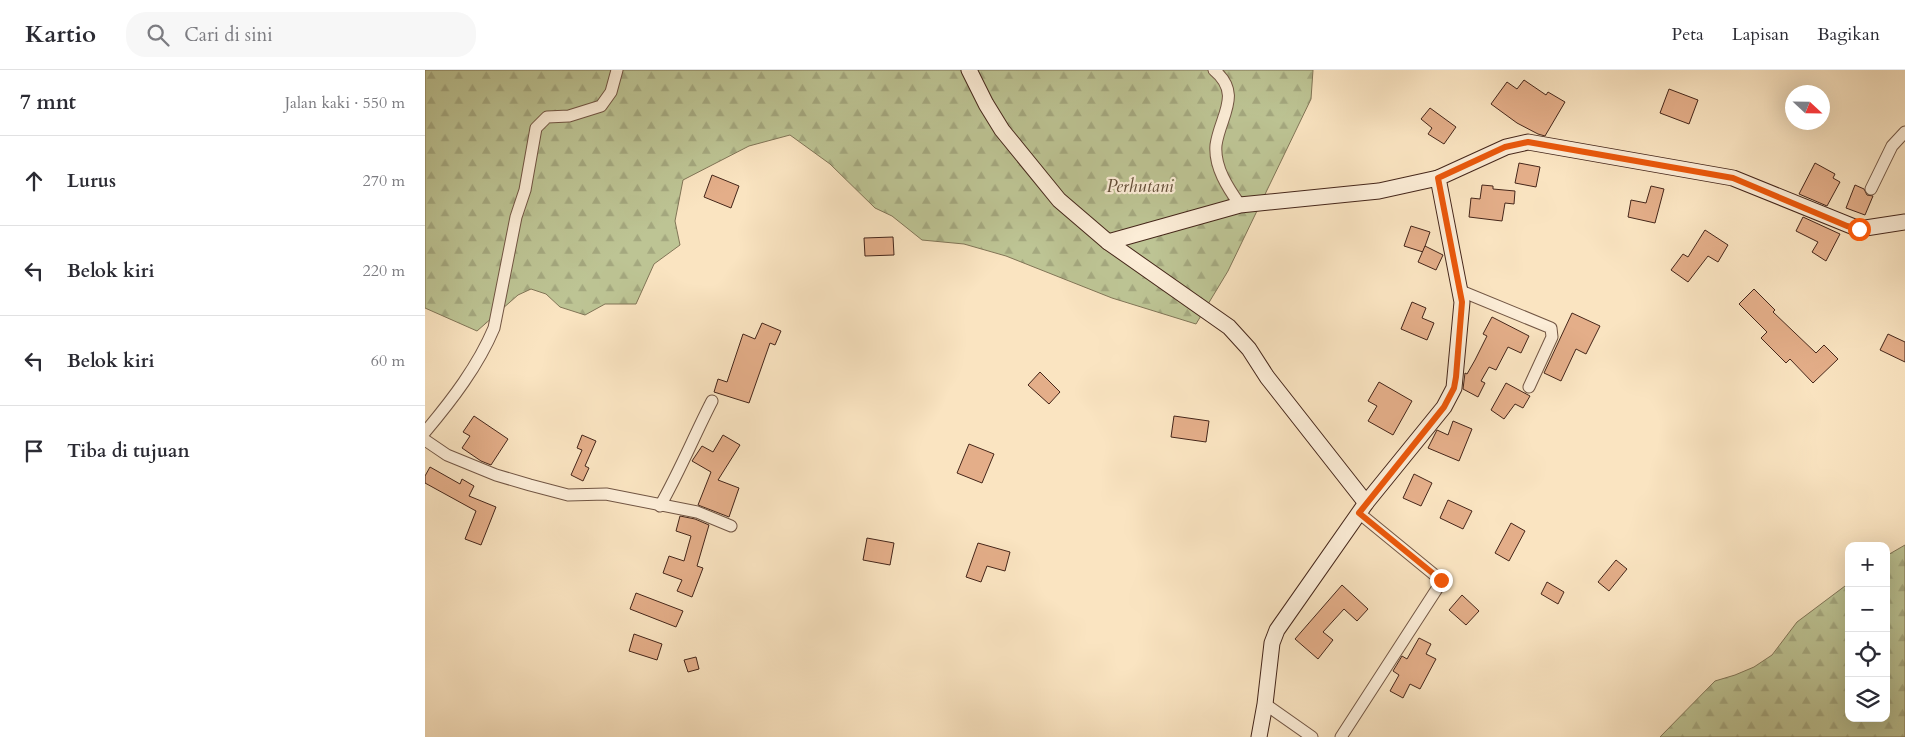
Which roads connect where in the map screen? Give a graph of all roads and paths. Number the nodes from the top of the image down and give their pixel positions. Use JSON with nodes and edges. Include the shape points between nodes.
{"nodes":[{"id":1,"x":617,"y":70,"type":"edge"},
{"id":2,"x":969,"y":70,"type":"edge"},
{"id":3,"x":1214,"y":70,"type":"edge"},
{"id":4,"x":1905,"y":132,"type":"edge"},
{"id":5,"x":1438,"y":178,"type":"junction"},
{"id":6,"x":1871,"y":188,"type":"dead end"},
{"id":7,"x":1240,"y":205,"type":"junction"},
{"id":8,"x":1905,"y":222,"type":"edge"},
{"id":9,"x":1108,"y":242,"type":"junction"},
{"id":10,"x":1461,"y":292,"type":"junction"},
{"id":11,"x":1529,"y":387,"type":"dead end"},
{"id":12,"x":712,"y":401,"type":"dead end"},
{"id":13,"x":425,"y":432,"type":"edge"},
{"id":14,"x":425,"y":440,"type":"edge"},
{"id":15,"x":660,"y":506,"type":"junction"},
{"id":16,"x":1363,"y":508,"type":"junction"},
{"id":17,"x":731,"y":526,"type":"dead end"},
{"id":18,"x":1265,"y":704,"type":"junction"},
{"id":19,"x":1259,"y":737,"type":"edge"},
{"id":20,"x":1312,"y":737,"type":"edge"},
{"id":21,"x":1341,"y":737,"type":"edge"}],
"edges":[{"from":1,"to":13,"type":"street","via":[[611,92],[601,106],[569,116],[547,118],[536,128],[494,328],[487,345],[448,405]]},
{"from":2,"to":9,"type":"street","via":[[991,113],[1024,159],[1059,200]]},
{"from":3,"to":7,"type":"street","via":[[1227,84],[1229,94],[1216,145],[1217,160],[1228,188]]},
{"from":4,"to":6,"type":"street","via":[[1892,146]]},
{"from":5,"to":7,"type":"street","via":[[1379,191]]},
{"from":5,"to":8,"type":"street","via":[[1505,147],[1528,142],[1733,178],[1859,229]]},
{"from":5,"to":10,"type":"street"},
{"from":7,"to":9,"type":"street"},
{"from":9,"to":16,"type":"street","via":[[1217,317],[1239,337]]},
{"from":10,"to":11,"type":"street","via":[[1551,328],[1552,337]]},
{"from":10,"to":16,"type":"street","via":[[1456,377],[1450,398]]},
{"from":12,"to":15,"type":"street"},
{"from":14,"to":15,"type":"street","via":[[447,455],[480,469],[548,490],[568,495],[606,494]]},
{"from":15,"to":17,"type":"street","via":[[697,512]]},
{"from":16,"to":18,"type":"street","via":[[1277,630],[1272,643]]},
{"from":16,"to":21,"type":"street","via":[[1442,581]]},
{"from":18,"to":19,"type":"street"},
{"from":18,"to":20,"type":"street"}]}
